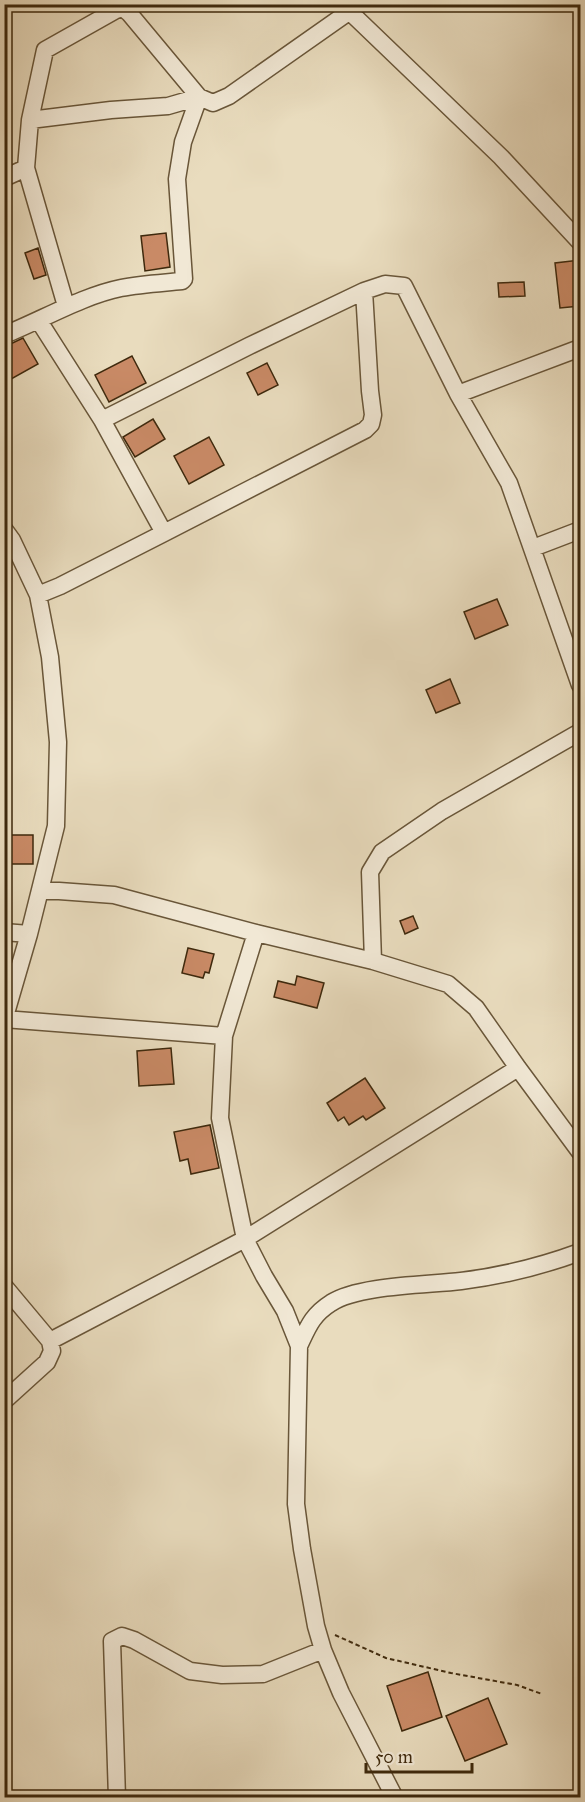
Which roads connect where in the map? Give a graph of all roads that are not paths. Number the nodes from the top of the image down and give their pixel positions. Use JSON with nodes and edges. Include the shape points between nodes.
{"nodes":[{"id":1,"x":352,"y":7,"type":"edge"},
{"id":2,"x":199,"y":97,"type":"junction"},
{"id":3,"x":30,"y":120,"type":"junction"},
{"id":4,"x":26,"y":168,"type":"junction"},
{"id":5,"x":4,"y":178,"type":"edge"},
{"id":6,"x":580,"y":242,"type":"edge"},
{"id":7,"x":364,"y":291,"type":"junction"},
{"id":8,"x":66,"y":306,"type":"junction"},
{"id":9,"x":39,"y":321,"type":"junction"},
{"id":10,"x":4,"y":335,"type":"edge"},
{"id":11,"x":580,"y":348,"type":"edge"},
{"id":12,"x":458,"y":394,"type":"junction"},
{"id":13,"x":102,"y":420,"type":"junction"},
{"id":14,"x":4,"y":529,"type":"edge"},
{"id":15,"x":580,"y":530,"type":"edge"},
{"id":16,"x":164,"y":533,"type":"junction"},
{"id":17,"x":533,"y":548,"type":"junction"},
{"id":18,"x":38,"y":595,"type":"junction"},
{"id":19,"x":580,"y":685,"type":"edge"},
{"id":20,"x":580,"y":732,"type":"edge"},
{"id":21,"x":40,"y":891,"type":"junction"},
{"id":22,"x":4,"y":932,"type":"edge"},
{"id":23,"x":256,"y":933,"type":"junction"},
{"id":24,"x":29,"y":934,"type":"junction"},
{"id":25,"x":373,"y":962,"type":"junction"},
{"id":26,"x":5,"y":1019,"type":"edge"},
{"id":27,"x":224,"y":1036,"type":"junction"},
{"id":28,"x":518,"y":1068,"type":"junction"},
{"id":29,"x":580,"y":1152,"type":"edge"},
{"id":30,"x":245,"y":1239,"type":"junction"},
{"id":31,"x":580,"y":1252,"type":"edge"},
{"id":32,"x":4,"y":1286,"type":"edge"},
{"id":33,"x":50,"y":1341,"type":"junction"},
{"id":34,"x":299,"y":1346,"type":"junction"},
{"id":35,"x":4,"y":1401,"type":"edge"},
{"id":36,"x":323,"y":1650,"type":"junction"},
{"id":37,"x":117,"y":1797,"type":"edge"},
{"id":38,"x":395,"y":1797,"type":"edge"}],
"edges":[{"from":1,"to":2,"type":"street","via":[[229,96],[213,103]]},
{"from":1,"to":6,"type":"street"},
{"from":2,"to":3,"type":"street","via":[[168,106]]},
{"from":2,"to":3,"type":"street","via":[[123,8],[45,50]]},
{"from":2,"to":8,"type":"street","via":[[183,142],[177,179],[184,279],[120,288]]},
{"from":3,"to":4,"type":"street"},
{"from":4,"to":5,"type":"street"},
{"from":4,"to":8,"type":"street"},
{"from":7,"to":12,"type":"street","via":[[385,284],[404,286]]},
{"from":7,"to":13,"type":"street"},
{"from":7,"to":16,"type":"street","via":[[371,424]]},
{"from":8,"to":9,"type":"street"},
{"from":9,"to":10,"type":"street"},
{"from":9,"to":13,"type":"street"},
{"from":11,"to":12,"type":"street"},
{"from":12,"to":17,"type":"street","via":[[509,483]]},
{"from":13,"to":16,"type":"street"},
{"from":14,"to":18,"type":"street"},
{"from":15,"to":17,"type":"street"},
{"from":16,"to":18,"type":"street"},
{"from":17,"to":19,"type":"street"},
{"from":18,"to":21,"type":"street","via":[[50,657],[58,742],[56,826]]},
{"from":20,"to":25,"type":"street","via":[[442,811],[381,852],[370,872]]},
{"from":21,"to":23,"type":"street","via":[[114,895]]},
{"from":21,"to":24,"type":"street"},
{"from":22,"to":24,"type":"street"},
{"from":23,"to":25,"type":"street"},
{"from":23,"to":27,"type":"street"},
{"from":24,"to":26,"type":"street"},
{"from":25,"to":28,"type":"street","via":[[448,984],[476,1008]]},
{"from":26,"to":27,"type":"street"},
{"from":27,"to":30,"type":"street","via":[[220,1118]]},
{"from":28,"to":29,"type":"street"},
{"from":28,"to":30,"type":"street"},
{"from":30,"to":33,"type":"street"},
{"from":30,"to":34,"type":"street","via":[[285,1311]]},
{"from":31,"to":34,"type":"street","via":[[512,1273],[359,1292],[333,1301],[314,1316]]},
{"from":32,"to":33,"type":"street"},
{"from":33,"to":35,"type":"street","via":[[52,1351],[47,1362]]},
{"from":34,"to":36,"type":"street","via":[[296,1504]]},
{"from":36,"to":37,"type":"street","via":[[263,1674],[222,1675],[190,1671],[122,1636],[112,1641]]},
{"from":36,"to":38,"type":"street"}]}
